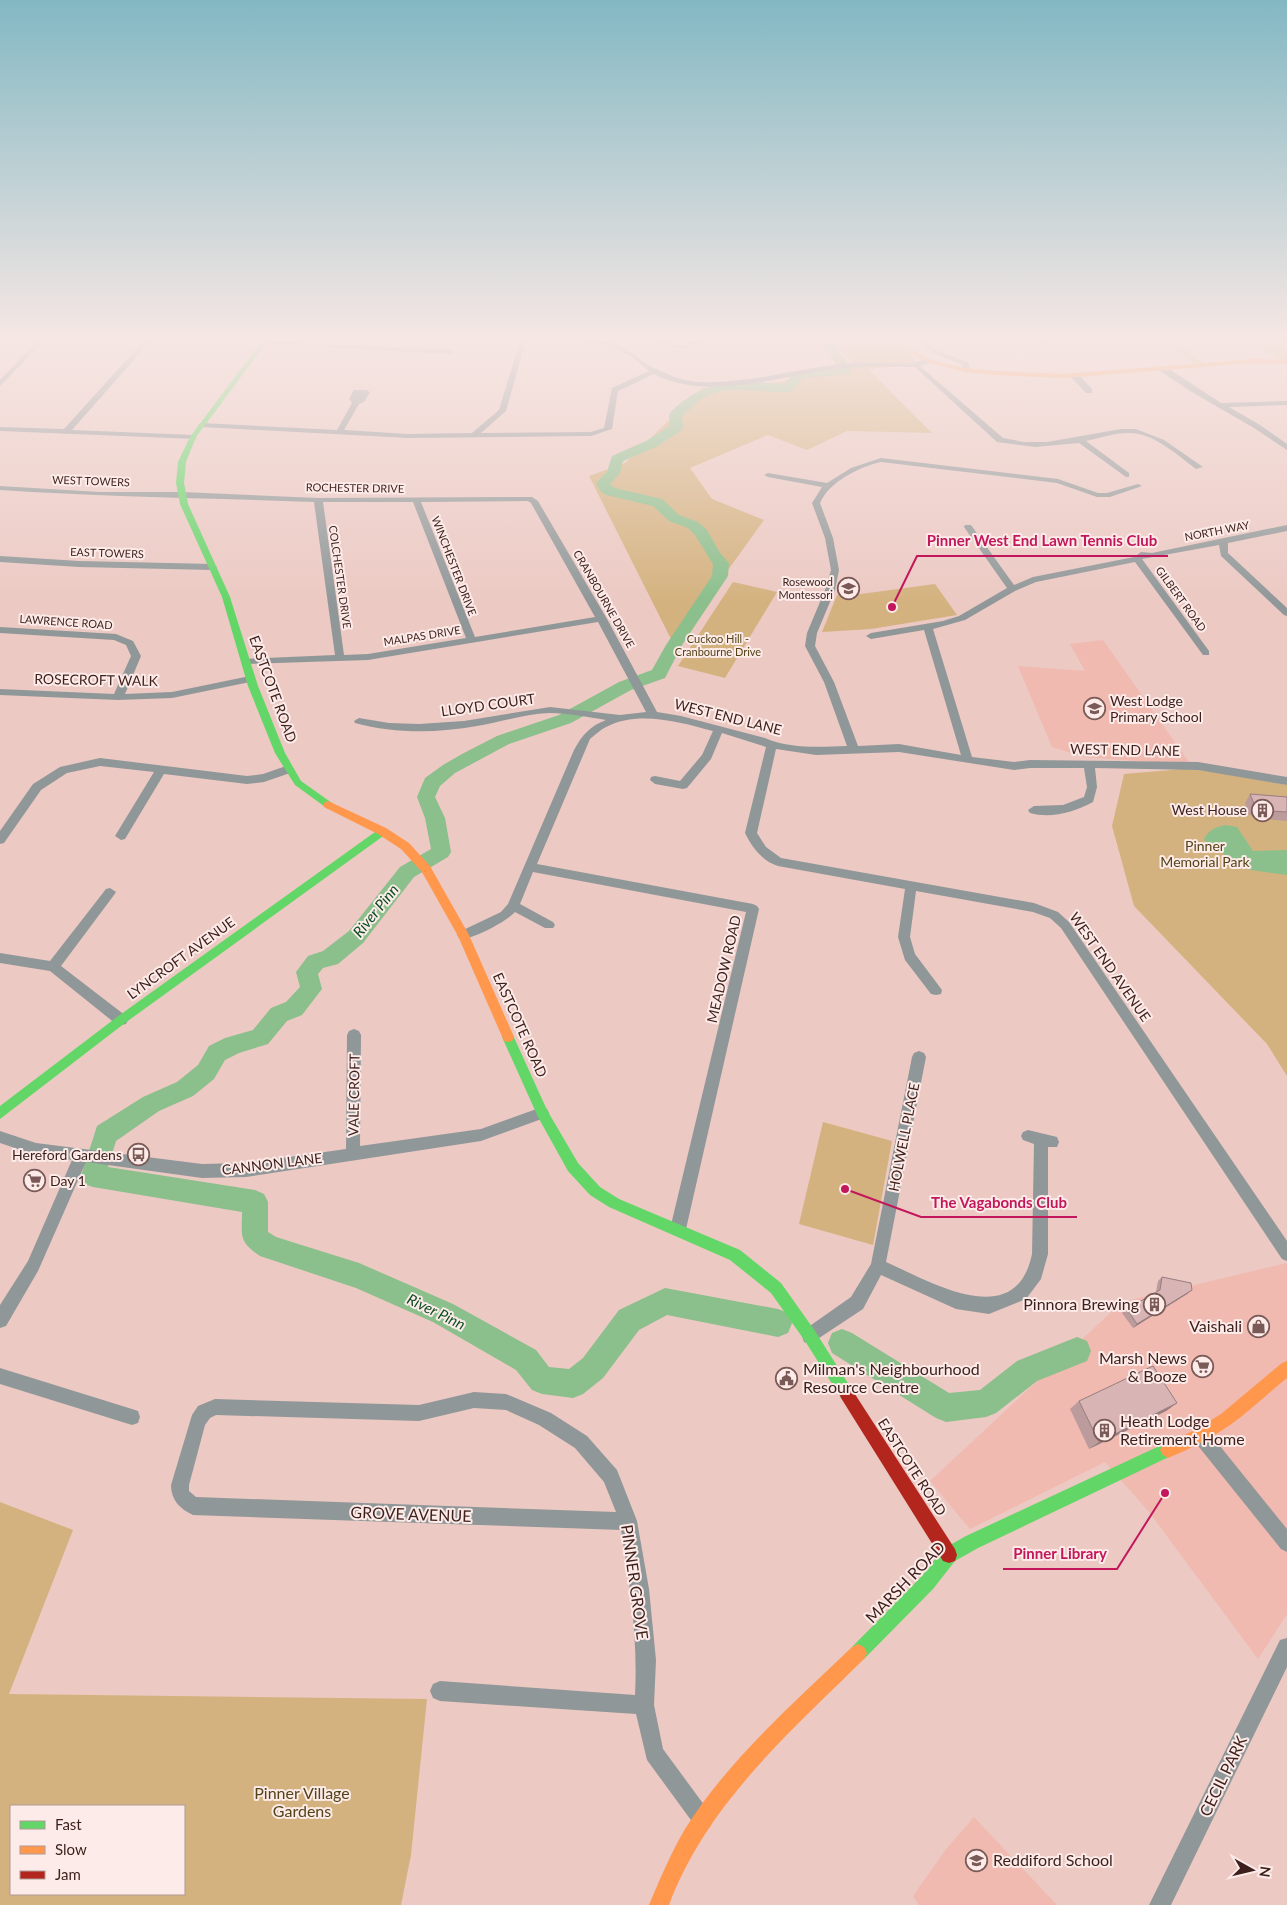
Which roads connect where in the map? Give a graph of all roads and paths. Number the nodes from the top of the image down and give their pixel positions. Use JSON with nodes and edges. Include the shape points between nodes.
{"nodes":[{"id":1,"x":72,"y":426,"type":"edge"},
{"id":2,"x":201,"y":426,"type":"edge"},
{"id":3,"x":217,"y":426,"type":"edge"},
{"id":4,"x":343,"y":426,"type":"edge"},
{"id":5,"x":485,"y":426,"type":"edge"},
{"id":6,"x":609,"y":426,"type":"edge"},
{"id":7,"x":984,"y":426,"type":"edge"},
{"id":8,"x":1257,"y":426,"type":"edge"},
{"id":9,"x":0,"y":430,"type":"edge"},
{"id":10,"x":66,"y":432,"type":"junction"},
{"id":11,"x":339,"y":433,"type":"junction"},
{"id":12,"x":473,"y":436,"type":"junction"},
{"id":13,"x":193,"y":437,"type":"junction"},
{"id":14,"x":1080,"y":440,"type":"junction"},
{"id":15,"x":1287,"y":448,"type":"edge"},
{"id":16,"x":1200,"y":467,"type":"dead end"},
{"id":17,"x":768,"y":475,"type":"dead end"},
{"id":18,"x":1126,"y":475,"type":"dead end"},
{"id":19,"x":830,"y":486,"type":"junction"},
{"id":20,"x":1138,"y":486,"type":"dead end"},
{"id":21,"x":0,"y":488,"type":"edge"},
{"id":22,"x":182,"y":494,"type":"junction"},
{"id":23,"x":529,"y":499,"type":"joint"},
{"id":24,"x":318,"y":500,"type":"junction"},
{"id":25,"x":416,"y":500,"type":"junction"},
{"id":26,"x":968,"y":527,"type":"dead end"},
{"id":27,"x":1287,"y":528,"type":"edge"},
{"id":28,"x":1223,"y":541,"type":"junction"},
{"id":29,"x":1199,"y":546,"type":"junction"},
{"id":30,"x":1224,"y":554,"type":"junction"},
{"id":31,"x":1139,"y":558,"type":"junction"},
{"id":32,"x":0,"y":559,"type":"edge"},
{"id":33,"x":213,"y":567,"type":"junction"},
{"id":34,"x":1012,"y":589,"type":"junction"},
{"id":35,"x":1287,"y":612,"type":"edge"},
{"id":36,"x":602,"y":619,"type":"junction"},
{"id":37,"x":928,"y":627,"type":"junction"},
{"id":38,"x":0,"y":630,"type":"edge"},
{"id":39,"x":871,"y":636,"type":"dead end"},
{"id":40,"x":471,"y":640,"type":"junction"},
{"id":41,"x":1206,"y":653,"type":"dead end"},
{"id":42,"x":340,"y":658,"type":"junction"},
{"id":43,"x":245,"y":660,"type":"junction"},
{"id":44,"x":250,"y":679,"type":"junction"},
{"id":45,"x":0,"y":692,"type":"edge"},
{"id":46,"x":118,"y":697,"type":"junction"},
{"id":47,"x":652,"y":715,"type":"junction"},
{"id":48,"x":621,"y":718,"type":"junction"},
{"id":49,"x":359,"y":721,"type":"dead end"},
{"id":50,"x":719,"y":729,"type":"junction"},
{"id":51,"x":772,"y":745,"type":"junction"},
{"id":52,"x":854,"y":750,"type":"junction"},
{"id":53,"x":968,"y":760,"type":"junction"},
{"id":54,"x":1089,"y":764,"type":"junction"},
{"id":55,"x":289,"y":769,"type":"junction"},
{"id":56,"x":161,"y":770,"type":"junction"},
{"id":57,"x":655,"y":780,"type":"dead end"},
{"id":58,"x":1287,"y":780,"type":"edge"},
{"id":59,"x":1034,"y":810,"type":"dead end"},
{"id":60,"x":382,"y":831,"type":"junction"},
{"id":61,"x":121,"y":836,"type":"dead end"},
{"id":62,"x":0,"y":840,"type":"edge"},
{"id":63,"x":529,"y":867,"type":"junction"},
{"id":64,"x":911,"y":886,"type":"junction"},
{"id":65,"x":110,"y":892,"type":"dead end"},
{"id":66,"x":513,"y":906,"type":"junction"},
{"id":67,"x":549,"y":925,"type":"dead end"},
{"id":68,"x":464,"y":935,"type":"junction"},
{"id":69,"x":0,"y":958,"type":"edge"},
{"id":70,"x":53,"y":967,"type":"junction"},
{"id":71,"x":936,"y":990,"type":"dead end"},
{"id":72,"x":121,"y":1020,"type":"junction"},
{"id":73,"x":354,"y":1035,"type":"dead end"},
{"id":74,"x":918,"y":1057,"type":"dead end"},
{"id":75,"x":0,"y":1113,"type":"edge"},
{"id":76,"x":542,"y":1113,"type":"junction"},
{"id":77,"x":0,"y":1137,"type":"edge"},
{"id":78,"x":1040,"y":1139,"type":"dead end"},
{"id":79,"x":353,"y":1154,"type":"junction"},
{"id":80,"x":87,"y":1156,"type":"junction"},
{"id":81,"x":678,"y":1229,"type":"junction"},
{"id":82,"x":1287,"y":1254,"type":"edge"},
{"id":83,"x":878,"y":1266,"type":"junction"},
{"id":84,"x":0,"y":1320,"type":"edge"},
{"id":85,"x":810,"y":1336,"type":"junction"},
{"id":86,"x":1287,"y":1368,"type":"edge"},
{"id":87,"x":0,"y":1376,"type":"edge"},
{"id":88,"x":132,"y":1417,"type":"dead end"},
{"id":89,"x":1201,"y":1436,"type":"junction"},
{"id":90,"x":193,"y":1506,"type":"joint"},
{"id":91,"x":628,"y":1521,"type":"junction"},
{"id":92,"x":1287,"y":1542,"type":"edge"},
{"id":93,"x":949,"y":1555,"type":"junction"},
{"id":94,"x":1287,"y":1647,"type":"edge"},
{"id":95,"x":440,"y":1690,"type":"dead end"},
{"id":96,"x":644,"y":1705,"type":"junction"},
{"id":97,"x":703,"y":1820,"type":"junction"},
{"id":98,"x":659,"y":1905,"type":"edge"},
{"id":99,"x":1160,"y":1905,"type":"edge"}],
"edges":[{"from":1,"to":10,"type":"street"},
{"from":2,"to":13,"type":"street","name":"EASTCOTE ROAD"},
{"from":3,"to":11,"type":"street"},
{"from":4,"to":11,"type":"street"},
{"from":5,"to":12,"type":"street"},
{"from":6,"to":12,"type":"street","via":[[608,429],[591,434]]},
{"from":7,"to":14,"type":"street","via":[[1000,440],[1043,446]]},
{"from":8,"to":15,"type":"street"},
{"from":9,"to":10,"type":"street"},
{"from":10,"to":13,"type":"street"},
{"from":11,"to":12,"type":"street"},
{"from":13,"to":22,"type":"street","name":"EASTCOTE ROAD","via":[[182,462]]},
{"from":14,"to":16,"type":"street","via":[[1135,431],[1152,436]]},
{"from":14,"to":18,"type":"street"},
{"from":17,"to":19,"type":"street"},
{"from":19,"to":20,"type":"street","via":[[853,469],[881,460],[1058,481],[1097,495]]},
{"from":19,"to":52,"type":"street","via":[[816,503],[829,538],[834,570],[810,646],[829,682]]},
{"from":21,"to":22,"type":"street","name":"WEST TOWERS","via":[[100,494]]},
{"from":22,"to":24,"type":"street","name":"ROCHESTER DRIVE"},
{"from":22,"to":33,"type":"street","name":"EASTCOTE ROAD","via":[[192,525]]},
{"from":23,"to":25,"type":"street","name":"ROCHESTER DRIVE"},
{"from":23,"to":36,"type":"street","name":"CRANBOURNE DRIVE","via":[[534,501]]},
{"from":24,"to":25,"type":"street","name":"ROCHESTER DRIVE"},
{"from":24,"to":42,"type":"street","name":"COLCHESTER DRIVE"},
{"from":25,"to":40,"type":"street","name":"WINCHESTER DRIVE"},
{"from":26,"to":34,"type":"street"},
{"from":27,"to":28,"type":"street","name":"NORTH WAY"},
{"from":28,"to":29,"type":"street","name":"NORTH WAY"},
{"from":28,"to":30,"type":"street"},
{"from":29,"to":30,"type":"street"},
{"from":29,"to":31,"type":"street","name":"NORTH WAY"},
{"from":30,"to":35,"type":"street"},
{"from":31,"to":34,"type":"street","name":"NORTH WAY","via":[[1043,578]]},
{"from":31,"to":41,"type":"street","name":"GILBERT ROAD"},
{"from":32,"to":33,"type":"street","name":"EAST TOWERS"},
{"from":33,"to":43,"type":"street","name":"EASTCOTE ROAD","via":[[226,597]]},
{"from":34,"to":37,"type":"street","name":"NORTH WAY","via":[[962,618]]},
{"from":36,"to":40,"type":"street","name":"MALPAS DRIVE"},
{"from":36,"to":47,"type":"street","name":"CRANBOURNE DRIVE","via":[[638,682]]},
{"from":37,"to":39,"type":"street","name":"NORTH WAY"},
{"from":37,"to":53,"type":"street"},
{"from":38,"to":46,"type":"street","name":"LAWRENCE ROAD","via":[[116,637],[130,643],[136,656]]},
{"from":40,"to":42,"type":"street","name":"MALPAS DRIVE","via":[[368,657]]},
{"from":42,"to":43,"type":"street","name":"MALPAS DRIVE"},
{"from":43,"to":44,"type":"street","name":"EASTCOTE ROAD"},
{"from":44,"to":46,"type":"street","name":"ROSECROFT WALK","via":[[172,695]]},
{"from":44,"to":55,"type":"street","name":"EASTCOTE ROAD"},
{"from":45,"to":46,"type":"street","name":"ROSECROFT WALK"},
{"from":47,"to":48,"type":"street","name":"WEST END LANE"},
{"from":47,"to":50,"type":"street","name":"WEST END LANE"},
{"from":48,"to":49,"type":"street","name":"LLOYD COURT","via":[[552,710],[516,713],[478,722],[408,728]]},
{"from":48,"to":63,"type":"street","name":"WEST END LANE","via":[[602,725],[586,737]]},
{"from":50,"to":51,"type":"street","name":"WEST END LANE"},
{"from":50,"to":57,"type":"street","via":[[707,756],[683,784]]},
{"from":51,"to":52,"type":"street","name":"WEST END LANE","via":[[816,751]]},
{"from":51,"to":64,"type":"street","name":"WEST END AVENUE","via":[[751,833],[757,846],[778,862]]},
{"from":52,"to":53,"type":"street","name":"WEST END LANE","via":[[899,748]]},
{"from":53,"to":54,"type":"street","name":"WEST END LANE","via":[[1014,766]]},
{"from":54,"to":58,"type":"street","name":"WEST END LANE","via":[[1198,766]]},
{"from":54,"to":59,"type":"street","via":[[1092,787],[1089,799],[1052,817]]},
{"from":55,"to":56,"type":"street","via":[[247,780]]},
{"from":55,"to":60,"type":"street","name":"EASTCOTE ROAD","via":[[310,794]]},
{"from":56,"to":61,"type":"street"},
{"from":56,"to":62,"type":"street","via":[[100,762],[64,770],[37,787]]},
{"from":60,"to":68,"type":"street","name":"EASTCOTE ROAD","via":[[418,858],[426,868]]},
{"from":60,"to":72,"type":"street","name":"LYNCROFT AVENUE"},
{"from":63,"to":66,"type":"street","name":"WEST END LANE"},
{"from":63,"to":81,"type":"street","name":"MEADOW ROAD","via":[[754,909]]},
{"from":64,"to":71,"type":"street","via":[[904,938],[909,956]]},
{"from":64,"to":82,"type":"street","name":"WEST END AVENUE","via":[[1034,908],[1054,915],[1065,925]]},
{"from":65,"to":70,"type":"street"},
{"from":66,"to":67,"type":"street"},
{"from":66,"to":68,"type":"street","via":[[504,915]]},
{"from":68,"to":76,"type":"street","name":"EASTCOTE ROAD"},
{"from":69,"to":70,"type":"street"},
{"from":70,"to":72,"type":"street"},
{"from":72,"to":75,"type":"street","name":"LYNCROFT AVENUE"},
{"from":73,"to":79,"type":"street","name":"VALE CROFT"},
{"from":74,"to":83,"type":"street","name":"HOLWELL PLACE"},
{"from":76,"to":79,"type":"street","name":"CANNON LANE","via":[[481,1135]]},
{"from":76,"to":81,"type":"street","name":"EASTCOTE ROAD","via":[[573,1166],[595,1191]]},
{"from":77,"to":80,"type":"street","name":"CANNON LANE","via":[[36,1149]]},
{"from":78,"to":83,"type":"street","via":[[1040,1254],[1036,1274],[1020,1294],[989,1306],[956,1301]]},
{"from":79,"to":80,"type":"street","name":"CANNON LANE","via":[[246,1170],[202,1171]]},
{"from":80,"to":84,"type":"street","via":[[33,1266]]},
{"from":81,"to":85,"type":"street","name":"EASTCOTE ROAD","via":[[735,1255],[776,1288]]},
{"from":83,"to":85,"type":"street","name":"HOLWELL PLACE","via":[[857,1303]]},
{"from":85,"to":93,"type":"street","name":"EASTCOTE ROAD"},
{"from":86,"to":89,"type":"street","name":"MARSH ROAD"},
{"from":87,"to":88,"type":"street"},
{"from":89,"to":92,"type":"street"},
{"from":89,"to":93,"type":"street","name":"MARSH ROAD"},
{"from":90,"to":91,"type":"street","name":"GROVE AVENUE"},
{"from":90,"to":91,"type":"street","name":"PINNER GROVE","via":[[180,1493],[180,1485],[198,1421],[204,1412],[215,1407],[419,1413],[474,1400],[506,1402],[545,1419],[581,1442],[611,1476]]},
{"from":91,"to":96,"type":"street","name":"PINNER GROVE","via":[[640,1589],[646,1660]]},
{"from":93,"to":97,"type":"street","name":"MARSH ROAD","via":[[914,1597],[747,1764]]},
{"from":94,"to":99,"type":"street","name":"CECIL PARK"},
{"from":95,"to":96,"type":"street"},
{"from":96,"to":97,"type":"street","name":"PINNER GROVE","via":[[654,1753]]},
{"from":97,"to":98,"type":"street","name":"MARSH ROAD","via":[[675,1866]]}]}
